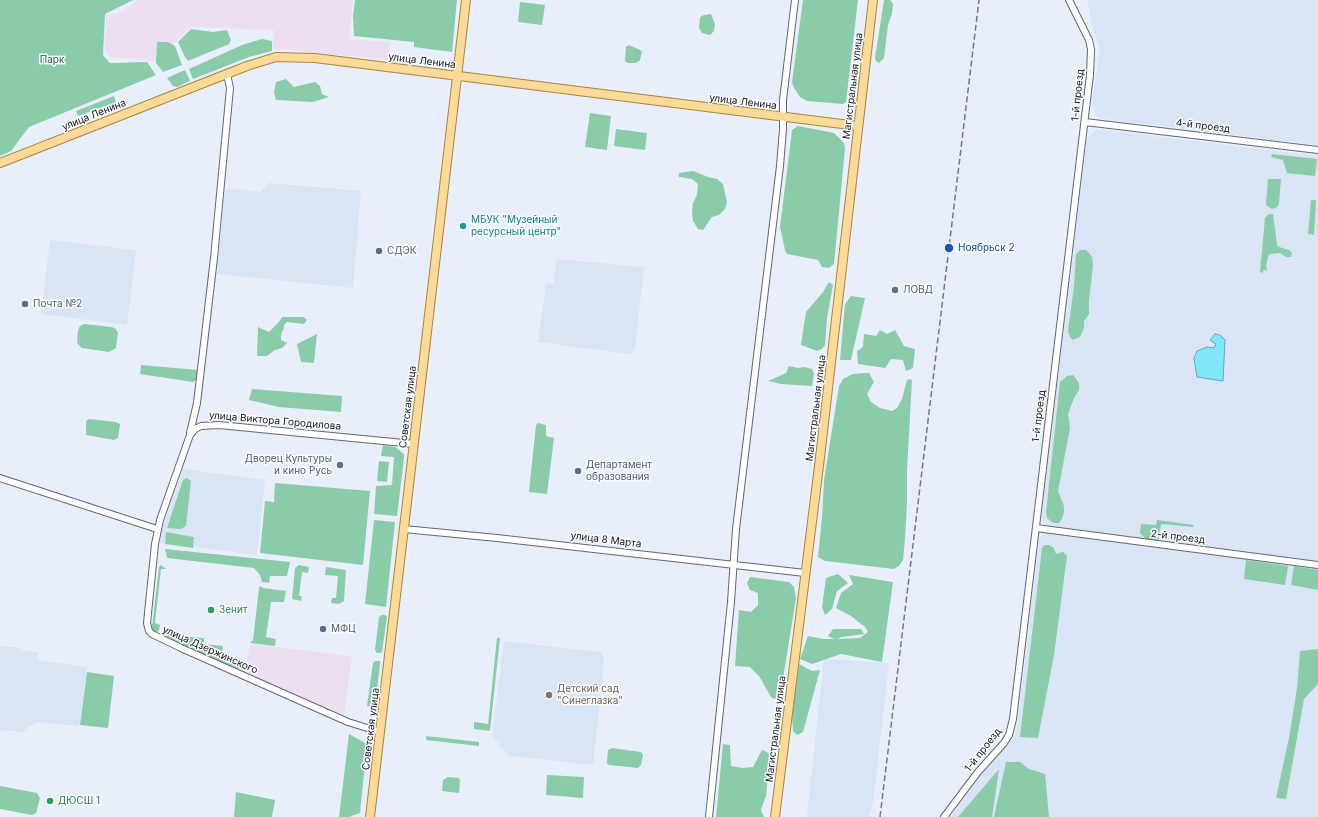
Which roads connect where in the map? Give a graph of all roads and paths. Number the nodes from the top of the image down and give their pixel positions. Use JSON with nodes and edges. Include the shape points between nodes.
{"nodes":[{"id":1,"x":466,"y":0,"type":"edge"},
{"id":2,"x":795,"y":0,"type":"edge"},
{"id":3,"x":873,"y":0,"type":"edge"},
{"id":4,"x":1069,"y":0,"type":"edge"},
{"id":5,"x":226,"y":74,"type":"junction"},
{"id":6,"x":457,"y":76,"type":"junction"},
{"id":7,"x":783,"y":117,"type":"junction"},
{"id":8,"x":1085,"y":122,"type":"junction"},
{"id":9,"x":858,"y":126,"type":"junction"},
{"id":10,"x":1318,"y":150,"type":"edge"},
{"id":11,"x":0,"y":163,"type":"edge"},
{"id":12,"x":190,"y":435,"type":"junction"},
{"id":13,"x":414,"y":444,"type":"junction"},
{"id":14,"x":0,"y":478,"type":"edge"},
{"id":15,"x":404,"y":528,"type":"junction"},
{"id":16,"x":1036,"y":528,"type":"junction"},
{"id":17,"x":158,"y":529,"type":"junction"},
{"id":18,"x":734,"y":565,"type":"junction"},
{"id":19,"x":1318,"y":565,"type":"edge"},
{"id":20,"x":805,"y":573,"type":"junction"},
{"id":21,"x":380,"y":732,"type":"junction"},
{"id":22,"x":370,"y":817,"type":"edge"},
{"id":23,"x":710,"y":817,"type":"edge"},
{"id":24,"x":775,"y":817,"type":"edge"},
{"id":25,"x":944,"y":817,"type":"edge"}],
"edges":[{"from":1,"to":6,"type":"main road","name":"Советская улица"},
{"from":2,"to":7,"type":"street"},
{"from":3,"to":9,"type":"main road","name":"Магистральная улица"},
{"from":4,"to":8,"type":"street","name":"1-й проезд","via":[[1090,44]]},
{"from":5,"to":6,"type":"main road","name":"улица Ленина","via":[[267,59],[287,57],[315,58]]},
{"from":5,"to":11,"type":"main road","name":"улица Ленина"},
{"from":5,"to":12,"type":"street","via":[[230,88],[221,186],[199,390]]},
{"from":6,"to":7,"type":"main road","name":"улица Ленина"},
{"from":6,"to":13,"type":"main road","name":"Советская улица"},
{"from":7,"to":9,"type":"main road","name":"улица Ленина"},
{"from":7,"to":18,"type":"street","via":[[780,166],[736,529]]},
{"from":8,"to":10,"type":"street","name":"4-й проезд"},
{"from":8,"to":16,"type":"street","name":"1-й проезд"},
{"from":9,"to":20,"type":"main road","name":"Магистральная улица"},
{"from":12,"to":13,"type":"street","name":"улица Виктора Городилова","via":[[194,429],[208,425]]},
{"from":12,"to":17,"type":"street"},
{"from":13,"to":15,"type":"main road","name":"Советская улица"},
{"from":14,"to":17,"type":"street"},
{"from":15,"to":18,"type":"street","name":"улица 8 Марта"},
{"from":15,"to":21,"type":"main road","name":"Советская улица"},
{"from":16,"to":19,"type":"street","name":"2-й проезд"},
{"from":16,"to":25,"type":"street","name":"1-й проезд","via":[[1009,735]]},
{"from":17,"to":21,"type":"street","name":"улица Дзержинского","via":[[147,623],[152,634],[335,716]]},
{"from":18,"to":20,"type":"street","name":"улица 8 Марта"},
{"from":18,"to":23,"type":"street"},
{"from":20,"to":24,"type":"main road","name":"Магистральная улица"},
{"from":21,"to":22,"type":"main road","name":"Советская улица"}]}
